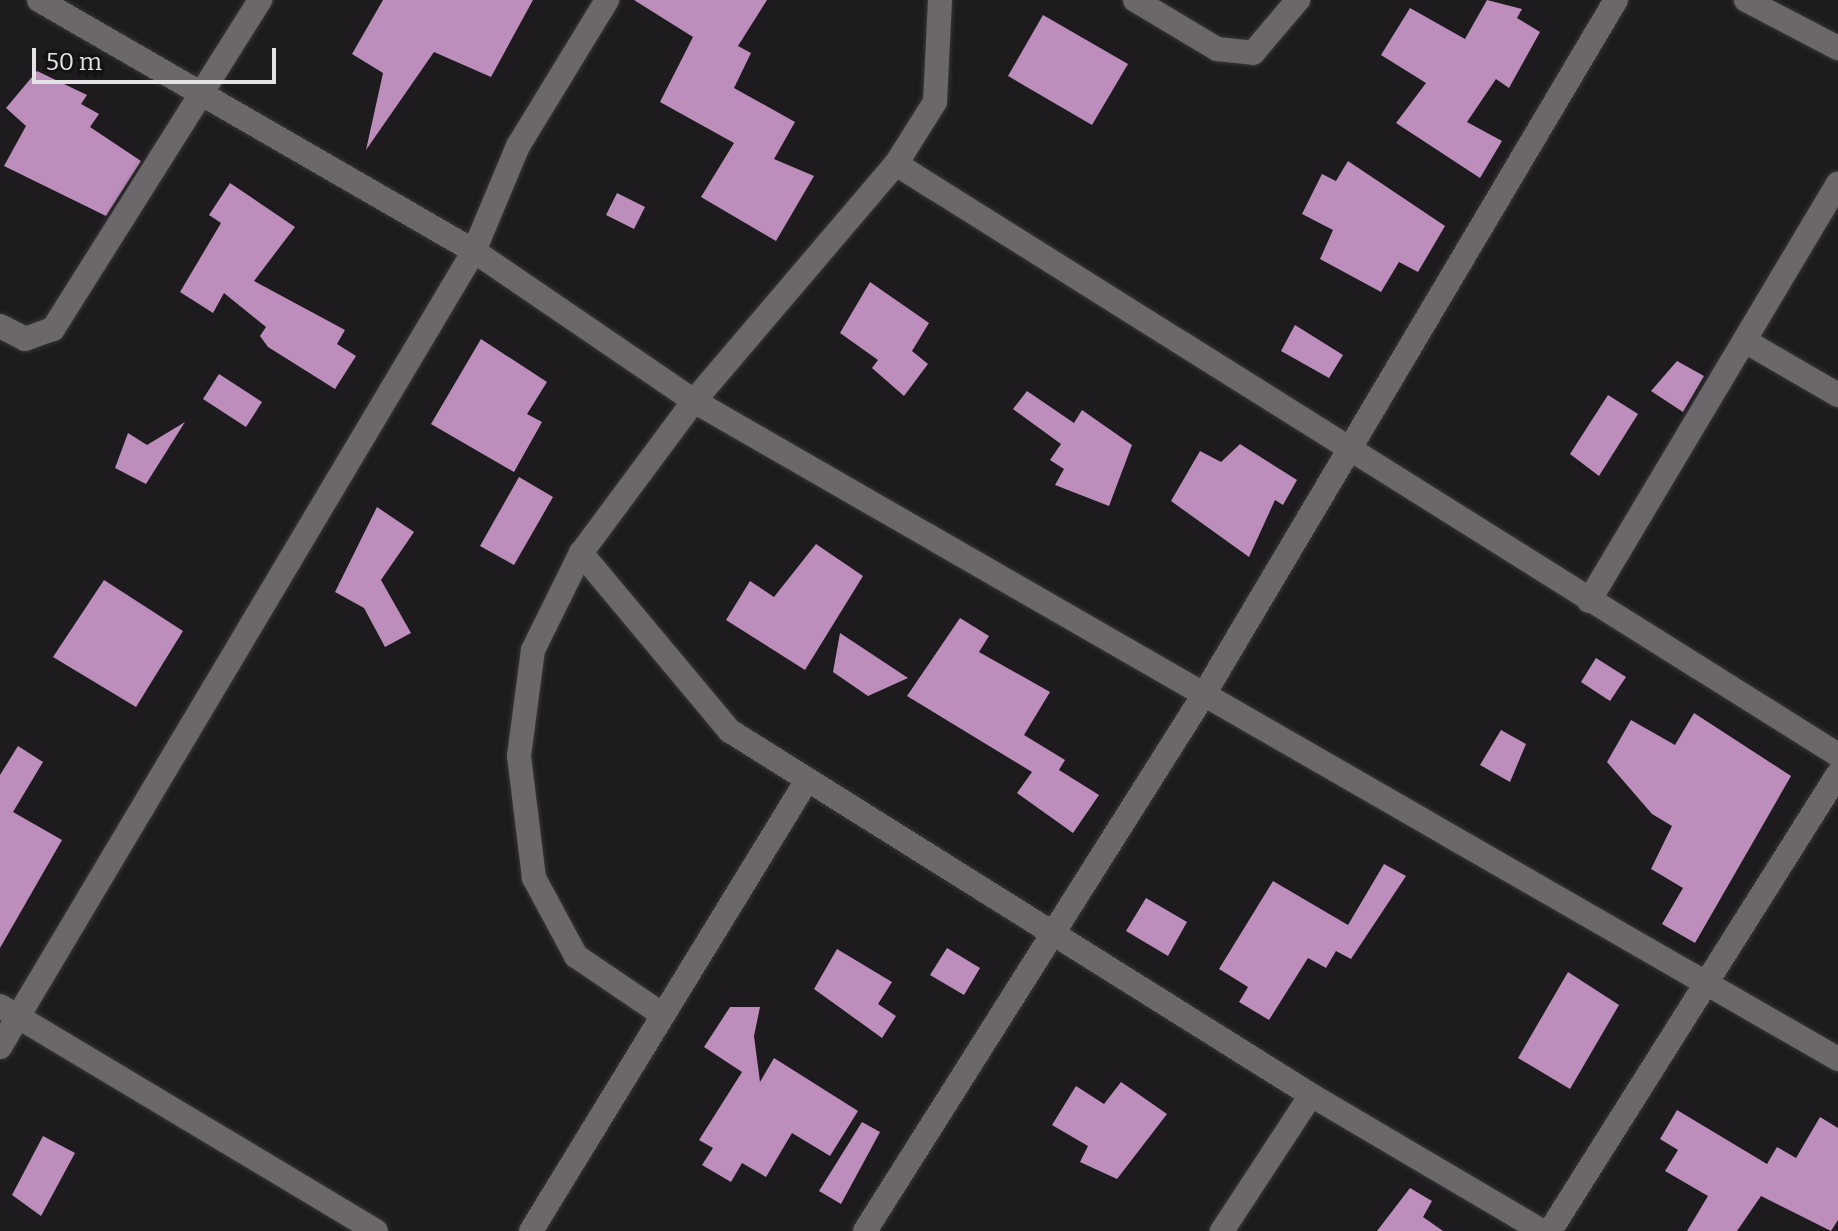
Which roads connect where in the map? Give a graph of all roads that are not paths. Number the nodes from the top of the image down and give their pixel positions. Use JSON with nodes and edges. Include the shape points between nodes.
{"nodes":[{"id":1,"x":39,"y":0,"type":"edge"},
{"id":2,"x":260,"y":0,"type":"edge"},
{"id":3,"x":607,"y":0,"type":"edge"},
{"id":4,"x":940,"y":0,"type":"edge"},
{"id":5,"x":1135,"y":0,"type":"edge"},
{"id":6,"x":1298,"y":0,"type":"edge"},
{"id":7,"x":1616,"y":0,"type":"edge"},
{"id":8,"x":1746,"y":0,"type":"edge"},
{"id":9,"x":1838,"y":48,"type":"edge"},
{"id":10,"x":200,"y":94,"type":"junction"},
{"id":11,"x":896,"y":164,"type":"junction"},
{"id":12,"x":1838,"y":184,"type":"edge"},
{"id":13,"x":474,"y":251,"type":"junction"},
{"id":14,"x":0,"y":326,"type":"edge"},
{"id":15,"x":1745,"y":341,"type":"junction"},
{"id":16,"x":1838,"y":395,"type":"edge"},
{"id":17,"x":694,"y":401,"type":"junction"},
{"id":18,"x":1348,"y":453,"type":"junction"},
{"id":19,"x":581,"y":553,"type":"junction"},
{"id":20,"x":1589,"y":601,"type":"junction"},
{"id":21,"x":1203,"y":696,"type":"junction"},
{"id":22,"x":1838,"y":755,"type":"edge"},
{"id":23,"x":1838,"y":774,"type":"edge"},
{"id":24,"x":807,"y":780,"type":"junction"},
{"id":25,"x":1054,"y":931,"type":"junction"},
{"id":26,"x":1708,"y":985,"type":"junction"},
{"id":27,"x":9,"y":1012,"type":"edge"},
{"id":28,"x":663,"y":1015,"type":"junction"},
{"id":29,"x":0,"y":1047,"type":"edge"},
{"id":30,"x":1838,"y":1059,"type":"edge"},
{"id":31,"x":1311,"y":1095,"type":"junction"},
{"id":32,"x":376,"y":1231,"type":"edge"},
{"id":33,"x":531,"y":1231,"type":"edge"},
{"id":34,"x":865,"y":1231,"type":"edge"},
{"id":35,"x":1222,"y":1231,"type":"edge"},
{"id":36,"x":1542,"y":1231,"type":"edge"},
{"id":37,"x":1550,"y":1231,"type":"edge"}],
"edges":[{"from":1,"to":10,"type":"street"},
{"from":2,"to":10,"type":"street"},
{"from":3,"to":13,"type":"street","via":[[518,146]]},
{"from":4,"to":11,"type":"street","via":[[935,102]]},
{"from":5,"to":6,"type":"street","via":[[1217,49],[1253,53]]},
{"from":7,"to":18,"type":"street"},
{"from":8,"to":9,"type":"street"},
{"from":10,"to":13,"type":"street"},
{"from":10,"to":14,"type":"street","via":[[53,329],[25,339]]},
{"from":11,"to":17,"type":"street"},
{"from":11,"to":18,"type":"street"},
{"from":12,"to":15,"type":"street"},
{"from":13,"to":17,"type":"street"},
{"from":13,"to":27,"type":"street"},
{"from":15,"to":16,"type":"street"},
{"from":15,"to":20,"type":"street"},
{"from":17,"to":19,"type":"street"},
{"from":17,"to":21,"type":"street"},
{"from":18,"to":20,"type":"street"},
{"from":18,"to":21,"type":"street"},
{"from":19,"to":24,"type":"street","via":[[730,731]]},
{"from":19,"to":28,"type":"street","via":[[533,650],[519,756],[534,878],[576,956]]},
{"from":20,"to":22,"type":"street"},
{"from":21,"to":25,"type":"street"},
{"from":21,"to":26,"type":"street"},
{"from":23,"to":26,"type":"street"},
{"from":24,"to":25,"type":"street"},
{"from":24,"to":28,"type":"street"},
{"from":25,"to":31,"type":"street"},
{"from":25,"to":34,"type":"street"},
{"from":26,"to":30,"type":"street"},
{"from":26,"to":37,"type":"street"},
{"from":27,"to":29,"type":"street"},
{"from":27,"to":32,"type":"street"},
{"from":28,"to":33,"type":"street"},
{"from":31,"to":35,"type":"street"},
{"from":31,"to":36,"type":"street"}]}
